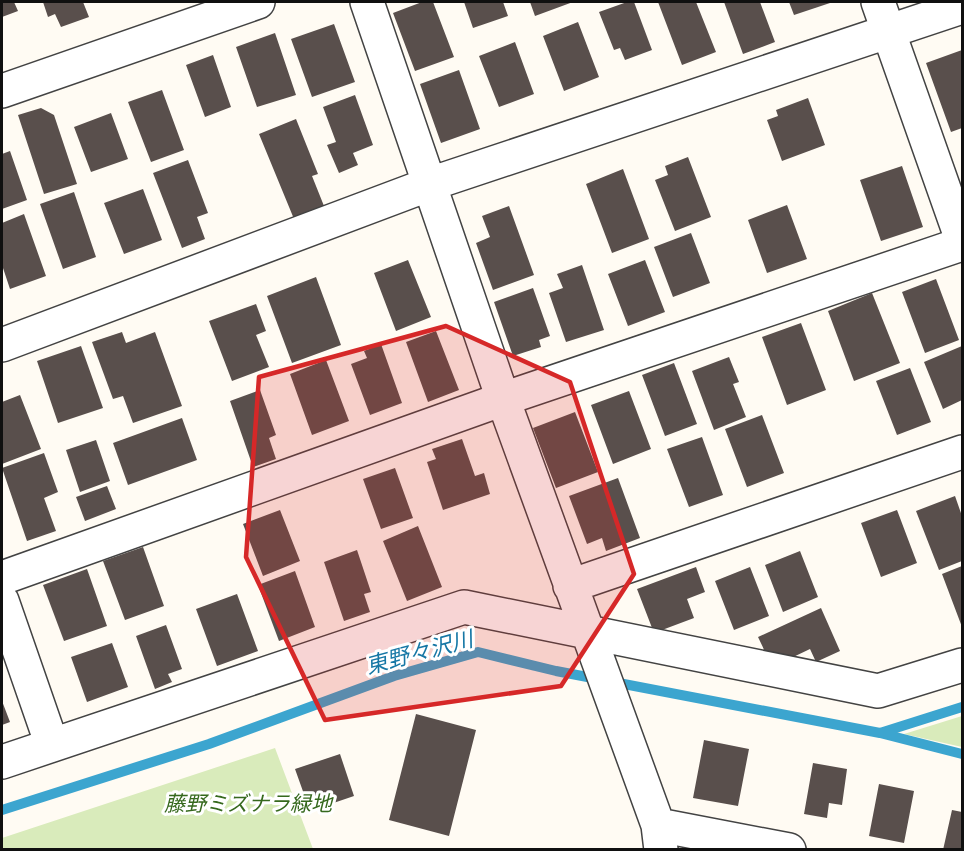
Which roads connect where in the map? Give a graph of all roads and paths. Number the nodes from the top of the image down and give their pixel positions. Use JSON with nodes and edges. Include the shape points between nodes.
{"nodes":[{"id":1,"x":258,"y":2,"type":"edge"},
{"id":2,"x":367,"y":2,"type":"edge"},
{"id":3,"x":963,"y":7,"type":"edge"},
{"id":4,"x":883,"y":16,"type":"edge"},
{"id":5,"x":2,"y":91,"type":"edge"},
{"id":6,"x":430,"y":184,"type":"junction"},
{"id":7,"x":963,"y":242,"type":"edge"},
{"id":8,"x":2,"y":345,"type":"edge"},
{"id":9,"x":503,"y":399,"type":"junction"},
{"id":10,"x":963,"y":452,"type":"edge"},
{"id":11,"x":2,"y":578,"type":"edge"},
{"id":12,"x":570,"y":586,"type":"junction"},
{"id":13,"x":2,"y":601,"type":"edge"},
{"id":14,"x":586,"y":633,"type":"junction"},
{"id":15,"x":963,"y":665,"type":"edge"},
{"id":16,"x":52,"y":745,"type":"junction"},
{"id":17,"x":2,"y":762,"type":"edge"},
{"id":18,"x":659,"y":837,"type":"edge"},
{"id":19,"x":789,"y":849,"type":"edge"}],
"edges":[{"from":1,"to":5,"type":"street"},
{"from":2,"to":6,"type":"street"},
{"from":3,"to":4,"type":"street"},
{"from":4,"to":6,"type":"street"},
{"from":4,"to":7,"type":"street"},
{"from":6,"to":8,"type":"street"},
{"from":6,"to":9,"type":"street"},
{"from":7,"to":9,"type":"street"},
{"from":9,"to":11,"type":"street"},
{"from":9,"to":12,"type":"street"},
{"from":10,"to":12,"type":"street"},
{"from":12,"to":14,"type":"street"},
{"from":13,"to":16,"type":"street"},
{"from":14,"to":15,"type":"street","via":[[878,691]]},
{"from":14,"to":16,"type":"street","via":[[464,607]]},
{"from":14,"to":18,"type":"street"},
{"from":16,"to":17,"type":"street"},
{"from":18,"to":19,"type":"street"}]}
